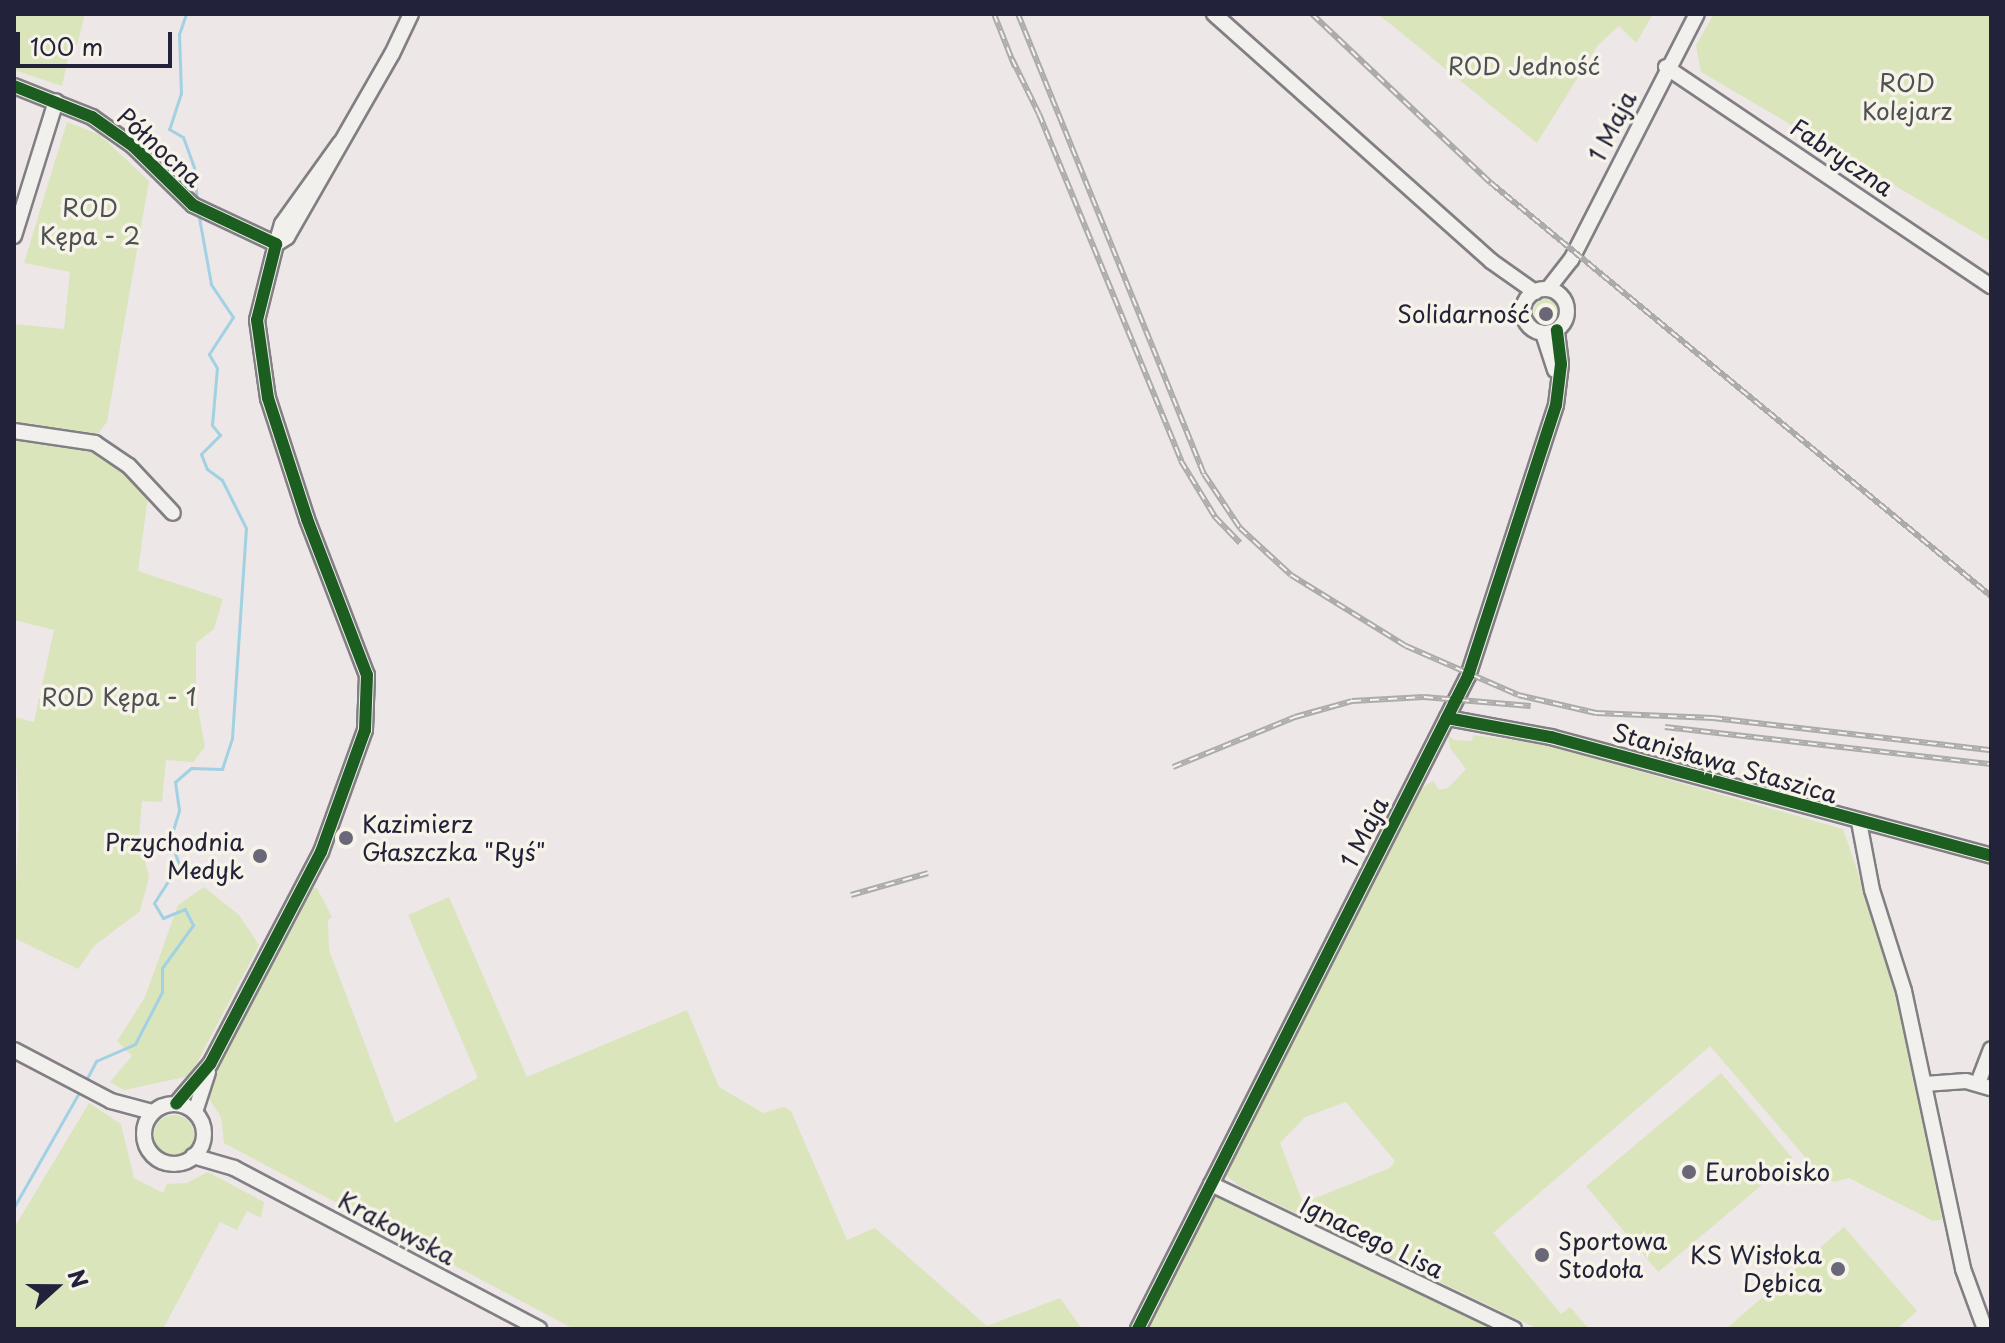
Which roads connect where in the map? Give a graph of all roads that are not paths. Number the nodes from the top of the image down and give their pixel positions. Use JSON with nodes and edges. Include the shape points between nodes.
{"nodes":[{"id":1,"x":411,"y":14,"type":"edge"},
{"id":2,"x":1214,"y":14,"type":"edge"},
{"id":3,"x":1697,"y":14,"type":"edge"},
{"id":4,"x":1666,"y":67,"type":"junction"},
{"id":5,"x":14,"y":86,"type":"edge"},
{"id":6,"x":56,"y":101,"type":"junction"},
{"id":7,"x":14,"y":236,"type":"edge"},
{"id":8,"x":276,"y":244,"type":"junction"},
{"id":9,"x":1571,"y":260,"type":"junction"},
{"id":10,"x":1991,"y":286,"type":"edge"},
{"id":11,"x":1536,"y":295,"type":"junction"},
{"id":12,"x":1561,"y":297,"type":"junction"},
{"id":13,"x":1550,"y":332,"type":"junction"},
{"id":14,"x":14,"y":431,"type":"edge"},
{"id":15,"x":173,"y":513,"type":"dead end"},
{"id":16,"x":1447,"y":718,"type":"junction"},
{"id":17,"x":1859,"y":822,"type":"junction"},
{"id":18,"x":1991,"y":856,"type":"edge"},
{"id":19,"x":1991,"y":1049,"type":"edge"},
{"id":20,"x":20,"y":1053,"type":"edge"},
{"id":21,"x":210,"y":1064,"type":"junction"},
{"id":22,"x":1925,"y":1084,"type":"junction"},
{"id":23,"x":1985,"y":1086,"type":"edge"},
{"id":24,"x":111,"y":1101,"type":"junction"},
{"id":25,"x":176,"y":1104,"type":"junction"},
{"id":26,"x":152,"y":1112,"type":"junction"},
{"id":27,"x":195,"y":1112,"type":"junction"},
{"id":28,"x":144,"y":1130,"type":"junction"},
{"id":29,"x":204,"y":1137,"type":"junction"},
{"id":30,"x":193,"y":1156,"type":"junction"},
{"id":31,"x":234,"y":1168,"type":"junction"},
{"id":32,"x":1211,"y":1184,"type":"junction"},
{"id":33,"x":539,"y":1329,"type":"edge"},
{"id":34,"x":1138,"y":1329,"type":"edge"},
{"id":35,"x":1514,"y":1329,"type":"edge"},
{"id":36,"x":1985,"y":1329,"type":"edge"}],
"edges":[{"from":1,"to":8,"type":"street","via":[[340,143],[282,224]]},
{"from":2,"to":11,"type":"street"},
{"from":3,"to":4,"type":"street","name":"1 Maja"},
{"from":4,"to":9,"type":"street","name":"1 Maja"},
{"from":4,"to":10,"type":"street","name":"Fabryczna"},
{"from":5,"to":6,"type":"street","name":"Północna"},
{"from":6,"to":7,"type":"street"},
{"from":6,"to":8,"type":"street","name":"Północna","via":[[113,131],[198,209]]},
{"from":8,"to":21,"type":"street","via":[[257,320],[263,374],[307,519],[360,647],[369,710],[321,852]]},
{"from":9,"to":11,"type":"street","name":"1 Maja"},
{"from":9,"to":12,"type":"street","name":"1 Maja"},
{"from":11,"to":12,"type":"street"},
{"from":11,"to":13,"type":"street","via":[[1526,323]]},
{"from":12,"to":13,"type":"street","name":"1 Maja","via":[[1566,317]]},
{"from":13,"to":16,"type":"street","name":"1 Maja","via":[[1558,378],[1556,405],[1479,644]]},
{"from":14,"to":15,"type":"street","via":[[95,443],[129,466]]},
{"from":16,"to":17,"type":"street","name":"Stanisława Staszica","via":[[1551,737]]},
{"from":16,"to":32,"type":"street","name":"1 Maja"},
{"from":17,"to":18,"type":"street","name":"Stanisława Staszica"},
{"from":17,"to":22,"type":"street","via":[[1858,838],[1904,991]]},
{"from":19,"to":23,"type":"street"},
{"from":20,"to":24,"type":"street"},
{"from":21,"to":25,"type":"street"},
{"from":21,"to":27,"type":"street"},
{"from":22,"to":23,"type":"street"},
{"from":22,"to":36,"type":"street","via":[[1963,1269]]},
{"from":24,"to":26,"type":"street"},
{"from":24,"to":28,"type":"street"},
{"from":25,"to":26,"type":"street"},
{"from":25,"to":27,"type":"street"},
{"from":26,"to":28,"type":"street"},
{"from":27,"to":29,"type":"street"},
{"from":28,"to":30,"type":"street","via":[[147,1148],[161,1161],[180,1163]]},
{"from":29,"to":30,"type":"street"},
{"from":29,"to":31,"type":"street","name":"Krakowska"},
{"from":30,"to":31,"type":"street","name":"Krakowska"},
{"from":31,"to":33,"type":"street","name":"Krakowska"},
{"from":32,"to":34,"type":"street","name":"1 Maja"},
{"from":32,"to":35,"type":"street","name":"Ignacego Lisa"}]}
